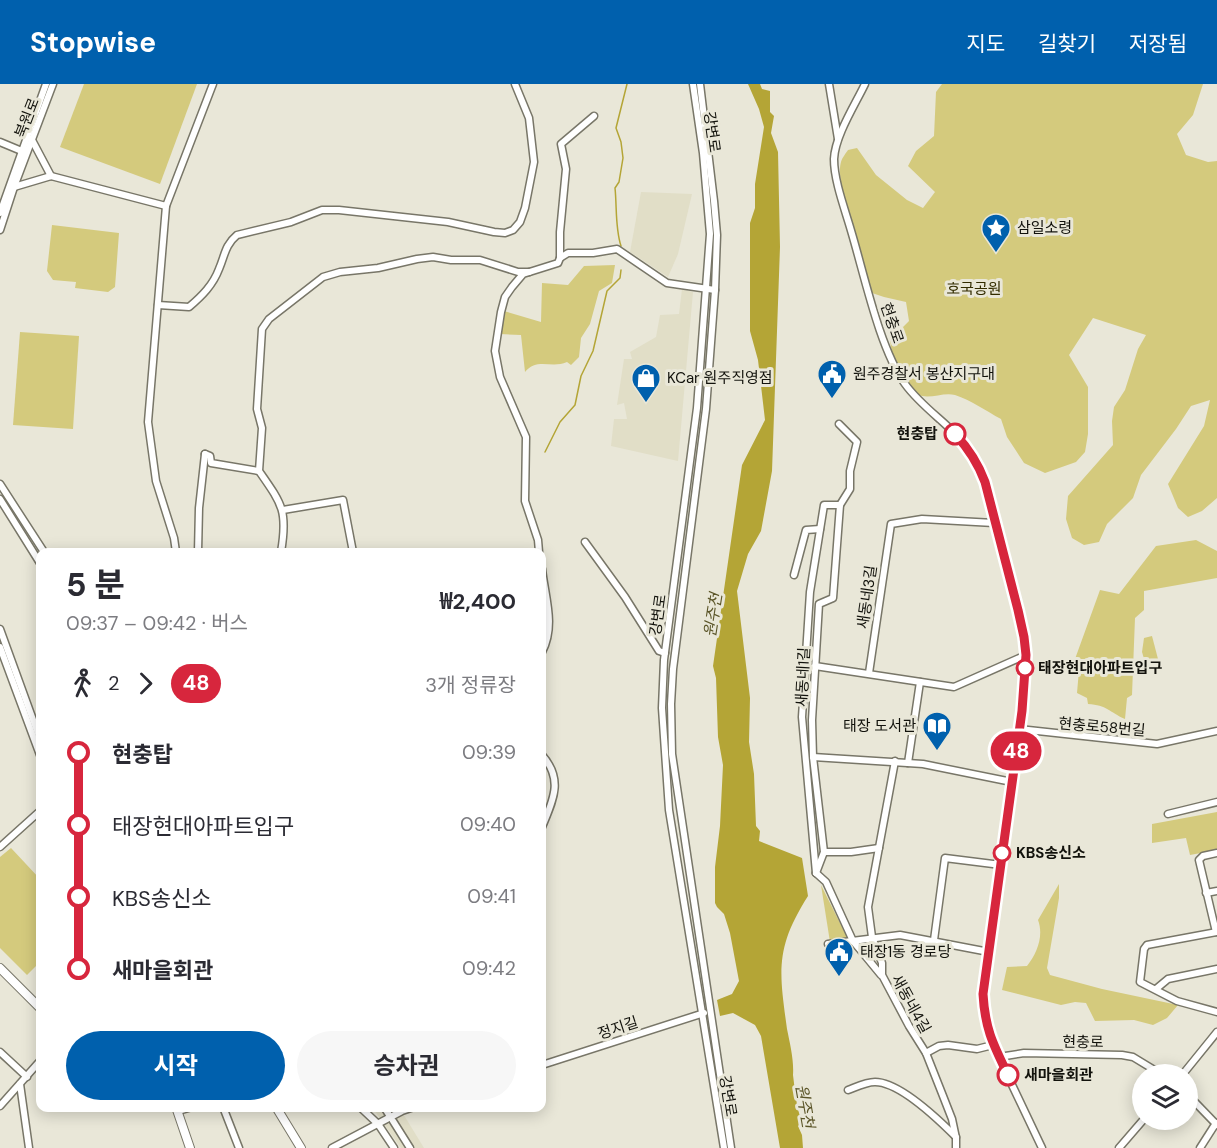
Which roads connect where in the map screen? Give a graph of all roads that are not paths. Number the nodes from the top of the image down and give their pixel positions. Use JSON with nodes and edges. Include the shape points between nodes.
{"nodes":[{"id":1,"x":46,"y":84,"type":"edge"},
{"id":2,"x":53,"y":84,"type":"edge"},
{"id":3,"x":213,"y":84,"type":"edge"},
{"id":4,"x":515,"y":84,"type":"edge"},
{"id":5,"x":693,"y":84,"type":"edge"},
{"id":6,"x":700,"y":84,"type":"edge"},
{"id":7,"x":830,"y":84,"type":"edge"},
{"id":8,"x":866,"y":84,"type":"edge"},
{"id":9,"x":594,"y":116,"type":"dead end"},
{"id":10,"x":32,"y":140,"type":"junction"},
{"id":11,"x":838,"y":140,"type":"junction"},
{"id":12,"x":0,"y":142,"type":"edge"},
{"id":13,"x":24,"y":152,"type":"junction"},
{"id":14,"x":51,"y":176,"type":"junction"},
{"id":15,"x":14,"y":186,"type":"junction"},
{"id":16,"x":166,"y":206,"type":"junction"},
{"id":17,"x":0,"y":213,"type":"edge"},
{"id":18,"x":0,"y":230,"type":"edge"},
{"id":19,"x":560,"y":258,"type":"junction"},
{"id":20,"x":530,"y":272,"type":"junction"},
{"id":21,"x":705,"y":289,"type":"junction"},
{"id":22,"x":715,"y":290,"type":"junction"},
{"id":23,"x":158,"y":305,"type":"junction"},
{"id":24,"x":839,"y":424,"type":"dead end"},
{"id":25,"x":260,"y":471,"type":"junction"},
{"id":26,"x":0,"y":484,"type":"edge"},
{"id":27,"x":0,"y":499,"type":"edge"},
{"id":28,"x":840,"y":505,"type":"junction"},
{"id":29,"x":283,"y":510,"type":"junction"},
{"id":30,"x":994,"y":524,"type":"junction"},
{"id":31,"x":820,"y":529,"type":"junction"},
{"id":32,"x":585,"y":542,"type":"dead end"},
{"id":33,"x":41,"y":548,"type":"edge"},
{"id":34,"x":175,"y":548,"type":"edge"},
{"id":35,"x":198,"y":548,"type":"edge"},
{"id":36,"x":282,"y":548,"type":"edge"},
{"id":37,"x":352,"y":548,"type":"edge"},
{"id":38,"x":539,"y":548,"type":"edge"},
{"id":39,"x":36,"y":557,"type":"edge"},
{"id":40,"x":794,"y":575,"type":"dead end"},
{"id":41,"x":546,"y":594,"type":"edge"},
{"id":42,"x":0,"y":629,"type":"edge"},
{"id":43,"x":546,"y":641,"type":"edge"},
{"id":44,"x":0,"y":646,"type":"edge"},
{"id":45,"x":665,"y":652,"type":"junction"},
{"id":46,"x":1026,"y":655,"type":"junction"},
{"id":47,"x":815,"y":666,"type":"junction"},
{"id":48,"x":869,"y":673,"type":"junction"},
{"id":49,"x":920,"y":682,"type":"junction"},
{"id":50,"x":36,"y":728,"type":"edge"},
{"id":51,"x":1019,"y":729,"type":"junction"},
{"id":52,"x":1217,"y":731,"type":"edge"},
{"id":53,"x":36,"y":743,"type":"edge"},
{"id":54,"x":813,"y":757,"type":"junction"},
{"id":55,"x":546,"y":761,"type":"edge"},
{"id":56,"x":895,"y":761,"type":"junction"},
{"id":57,"x":908,"y":763,"type":"junction"},
{"id":58,"x":1012,"y":782,"type":"junction"},
{"id":59,"x":1217,"y":802,"type":"edge"},
{"id":60,"x":1168,"y":814,"type":"dead end"},
{"id":61,"x":36,"y":816,"type":"edge"},
{"id":62,"x":546,"y":816,"type":"edge"},
{"id":63,"x":0,"y":847,"type":"edge"},
{"id":64,"x":879,"y":848,"type":"junction"},
{"id":65,"x":824,"y":852,"type":"junction"},
{"id":66,"x":1217,"y":853,"type":"edge"},
{"id":67,"x":1001,"y":865,"type":"junction"},
{"id":68,"x":816,"y":873,"type":"junction"},
{"id":69,"x":1217,"y":891,"type":"edge"},
{"id":70,"x":1206,"y":893,"type":"junction"},
{"id":71,"x":1216,"y":932,"type":"edge"},
{"id":72,"x":872,"y":937,"type":"junction"},
{"id":73,"x":934,"y":940,"type":"junction"},
{"id":74,"x":853,"y":941,"type":"junction"},
{"id":75,"x":828,"y":944,"type":"dead end"},
{"id":76,"x":989,"y":952,"type":"junction"},
{"id":77,"x":0,"y":969,"type":"edge"},
{"id":78,"x":1217,"y":969,"type":"edge"},
{"id":79,"x":882,"y":975,"type":"junction"},
{"id":80,"x":1156,"y":989,"type":"junction"},
{"id":81,"x":36,"y":1004,"type":"edge"},
{"id":82,"x":710,"y":1011,"type":"junction"},
{"id":83,"x":1217,"y":1011,"type":"edge"},
{"id":84,"x":702,"y":1014,"type":"junction"},
{"id":85,"x":1217,"y":1032,"type":"edge"},
{"id":86,"x":993,"y":1045,"type":"junction"},
{"id":87,"x":0,"y":1052,"type":"edge"},
{"id":88,"x":926,"y":1053,"type":"junction"},
{"id":89,"x":999,"y":1057,"type":"junction"},
{"id":90,"x":546,"y":1064,"type":"edge"},
{"id":91,"x":1145,"y":1064,"type":"edge"},
{"id":92,"x":1191,"y":1064,"type":"edge"},
{"id":93,"x":36,"y":1066,"type":"edge"},
{"id":94,"x":27,"y":1077,"type":"junction"},
{"id":95,"x":20,"y":1084,"type":"junction"},
{"id":96,"x":848,"y":1090,"type":"dead end"},
{"id":97,"x":1198,"y":1105,"type":"edge"},
{"id":98,"x":0,"y":1106,"type":"edge"},
{"id":99,"x":178,"y":1112,"type":"edge"},
{"id":100,"x":225,"y":1112,"type":"edge"},
{"id":101,"x":279,"y":1112,"type":"edge"},
{"id":102,"x":365,"y":1112,"type":"edge"},
{"id":103,"x":387,"y":1112,"type":"edge"},
{"id":104,"x":401,"y":1112,"type":"edge"},
{"id":105,"x":392,"y":1119,"type":"junction"},
{"id":106,"x":378,"y":1124,"type":"junction"},
{"id":107,"x":1216,"y":1124,"type":"edge"},
{"id":108,"x":1135,"y":1130,"type":"edge"},
{"id":109,"x":956,"y":1138,"type":"junction"},
{"id":110,"x":29,"y":1148,"type":"edge"},
{"id":111,"x":190,"y":1148,"type":"edge"},
{"id":112,"x":239,"y":1148,"type":"edge"},
{"id":113,"x":301,"y":1148,"type":"edge"},
{"id":114,"x":332,"y":1148,"type":"edge"},
{"id":115,"x":394,"y":1148,"type":"edge"},
{"id":116,"x":410,"y":1148,"type":"edge"},
{"id":117,"x":724,"y":1148,"type":"edge"},
{"id":118,"x":731,"y":1148,"type":"edge"},
{"id":119,"x":956,"y":1148,"type":"edge"},
{"id":120,"x":1042,"y":1148,"type":"edge"},
{"id":121,"x":1119,"y":1148,"type":"edge"},
{"id":122,"x":1200,"y":1148,"type":"edge"}],
"edges":[{"from":1,"to":13,"type":"street","name":"북원로"},
{"from":2,"to":10,"type":"street","name":"북원로"},
{"from":3,"to":16,"type":"street"},
{"from":4,"to":23,"type":"street","via":[[529,118],[534,162],[525,208],[513,230],[494,232],[436,220],[322,210],[237,235],[224,251],[205,293],[189,307]]},
{"from":5,"to":21,"type":"street","name":"강변로","via":[[710,234]]},
{"from":6,"to":22,"type":"street","name":"강변로","via":[[717,235]]},
{"from":7,"to":11,"type":"street"},
{"from":8,"to":11,"type":"street","name":"현충로"},
{"from":9,"to":19,"type":"street","via":[[561,144],[566,169]]},
{"from":10,"to":13,"type":"street","name":"북원로"},
{"from":10,"to":14,"type":"street"},
{"from":11,"to":30,"type":"street","name":"현충로","via":[[834,161],[840,191],[892,360],[919,402],[954,433],[978,463]]},
{"from":12,"to":13,"type":"street"},
{"from":13,"to":15,"type":"street","name":"북원로"},
{"from":13,"to":17,"type":"street","name":"북원로"},
{"from":14,"to":15,"type":"street"},
{"from":14,"to":16,"type":"street"},
{"from":15,"to":18,"type":"street","name":"북원로"},
{"from":16,"to":23,"type":"street"},
{"from":19,"to":20,"type":"street","via":[[558,263]]},
{"from":19,"to":21,"type":"street","via":[[568,253],[617,249],[667,283]]},
{"from":20,"to":25,"type":"street","via":[[518,273],[480,260],[433,257],[323,277],[269,319],[262,329],[257,408],[262,428]]},
{"from":20,"to":38,"type":"street","via":[[505,297],[495,351],[500,377],[526,437],[525,501]]},
{"from":21,"to":22,"type":"street"},
{"from":21,"to":45,"type":"street","name":"강변로","via":[[697,408]]},
{"from":22,"to":82,"type":"street","name":"강변로","via":[[706,409],[671,704],[672,754]]},
{"from":23,"to":34,"type":"street","via":[[148,422],[156,481]]},
{"from":24,"to":28,"type":"street","name":"새동네1길","via":[[857,442],[850,489]]},
{"from":25,"to":29,"type":"street"},
{"from":25,"to":35,"type":"street","via":[[211,463],[210,456],[205,454]]},
{"from":26,"to":33,"type":"street"},
{"from":27,"to":39,"type":"street"},
{"from":28,"to":31,"type":"street","via":[[824,505]]},
{"from":28,"to":47,"type":"street","name":"새동네1길","via":[[833,598],[819,604]]},
{"from":29,"to":36,"type":"street"},
{"from":29,"to":37,"type":"street","via":[[343,500]]},
{"from":30,"to":46,"type":"street","name":"현충로"},
{"from":30,"to":48,"type":"street","name":"새동네3길","via":[[922,519],[891,524]]},
{"from":31,"to":40,"type":"street","via":[[806,530]]},
{"from":31,"to":68,"type":"street","via":[[810,592],[802,717]]},
{"from":32,"to":45,"type":"street","via":[[659,651]]},
{"from":41,"to":43,"type":"street","via":[[550,618]]},
{"from":42,"to":50,"type":"street"},
{"from":44,"to":53,"type":"street"},
{"from":45,"to":84,"type":"street","name":"강변로","via":[[662,708],[669,810]]},
{"from":46,"to":49,"type":"street","via":[[954,687]]},
{"from":46,"to":51,"type":"street","name":"현충로"},
{"from":47,"to":48,"type":"street"},
{"from":47,"to":54,"type":"street","name":"새동네1길"},
{"from":48,"to":49,"type":"street"},
{"from":49,"to":57,"type":"street"},
{"from":51,"to":52,"type":"street","name":"현충로58번길","via":[[1157,744]]},
{"from":51,"to":58,"type":"street","name":"현충로"},
{"from":54,"to":56,"type":"street"},
{"from":54,"to":65,"type":"street","name":"새동네1길"},
{"from":55,"to":62,"type":"street","via":[[553,771],[556,788]]},
{"from":56,"to":57,"type":"street"},
{"from":56,"to":64,"type":"street","name":"새동네4길"},
{"from":57,"to":58,"type":"street"},
{"from":58,"to":67,"type":"street","name":"현충로"},
{"from":59,"to":60,"type":"street"},
{"from":61,"to":63,"type":"street"},
{"from":64,"to":65,"type":"street"},
{"from":64,"to":72,"type":"street","name":"새동네4길","via":[[868,907]]},
{"from":65,"to":68,"type":"street","name":"새동네1길"},
{"from":66,"to":70,"type":"street","via":[[1199,860]]},
{"from":67,"to":73,"type":"street","via":[[945,858]]},
{"from":67,"to":76,"type":"street","name":"현충로"},
{"from":68,"to":74,"type":"street","via":[[826,882]]},
{"from":69,"to":70,"type":"street"},
{"from":70,"to":71,"type":"street"},
{"from":71,"to":80,"type":"street","via":[[1147,945],[1140,982]]},
{"from":72,"to":73,"type":"street","via":[[900,934]]},
{"from":72,"to":74,"type":"street"},
{"from":72,"to":79,"type":"street","name":"새동네4길","via":[[882,963]]},
{"from":73,"to":76,"type":"street"},
{"from":74,"to":75,"type":"street"},
{"from":74,"to":79,"type":"street"},
{"from":76,"to":86,"type":"street","name":"현충로","via":[[983,994],[985,1020]]},
{"from":77,"to":81,"type":"main road"},
{"from":78,"to":80,"type":"street","via":[[1168,979]]},
{"from":79,"to":88,"type":"street","name":"새동네4길"},
{"from":80,"to":83,"type":"street","via":[[1177,1000]]},
{"from":82,"to":84,"type":"street","name":"정지길"},
{"from":82,"to":118,"type":"street","name":"강변로"},
{"from":84,"to":90,"type":"street","name":"정지길"},
{"from":84,"to":117,"type":"street","name":"강변로"},
{"from":85,"to":92,"type":"street"},
{"from":86,"to":88,"type":"street","via":[[977,1049],[939,1046]]},
{"from":86,"to":89,"type":"street","name":"현충로"},
{"from":87,"to":94,"type":"street"},
{"from":88,"to":109,"type":"street","name":"새동네4길"},
{"from":89,"to":91,"type":"street","name":"현충로","via":[[1024,1053],[1122,1055]]},
{"from":89,"to":120,"type":"street","name":"현충로"},
{"from":93,"to":94,"type":"street"},
{"from":94,"to":95,"type":"street"},
{"from":95,"to":98,"type":"street"},
{"from":95,"to":110,"type":"street"},
{"from":96,"to":109,"type":"street","via":[[875,1082],[886,1085],[921,1105]]},
{"from":97,"to":107,"type":"street"},
{"from":99,"to":111,"type":"main road"},
{"from":100,"to":112,"type":"street"},
{"from":101,"to":113,"type":"main road"},
{"from":102,"to":106,"type":"street"},
{"from":103,"to":105,"type":"street"},
{"from":104,"to":105,"type":"street"},
{"from":105,"to":106,"type":"street"},
{"from":105,"to":116,"type":"street"},
{"from":106,"to":114,"type":"street"},
{"from":106,"to":115,"type":"street"},
{"from":107,"to":122,"type":"street"},
{"from":108,"to":121,"type":"street"},
{"from":109,"to":119,"type":"street","name":"새동네4길"}]}
